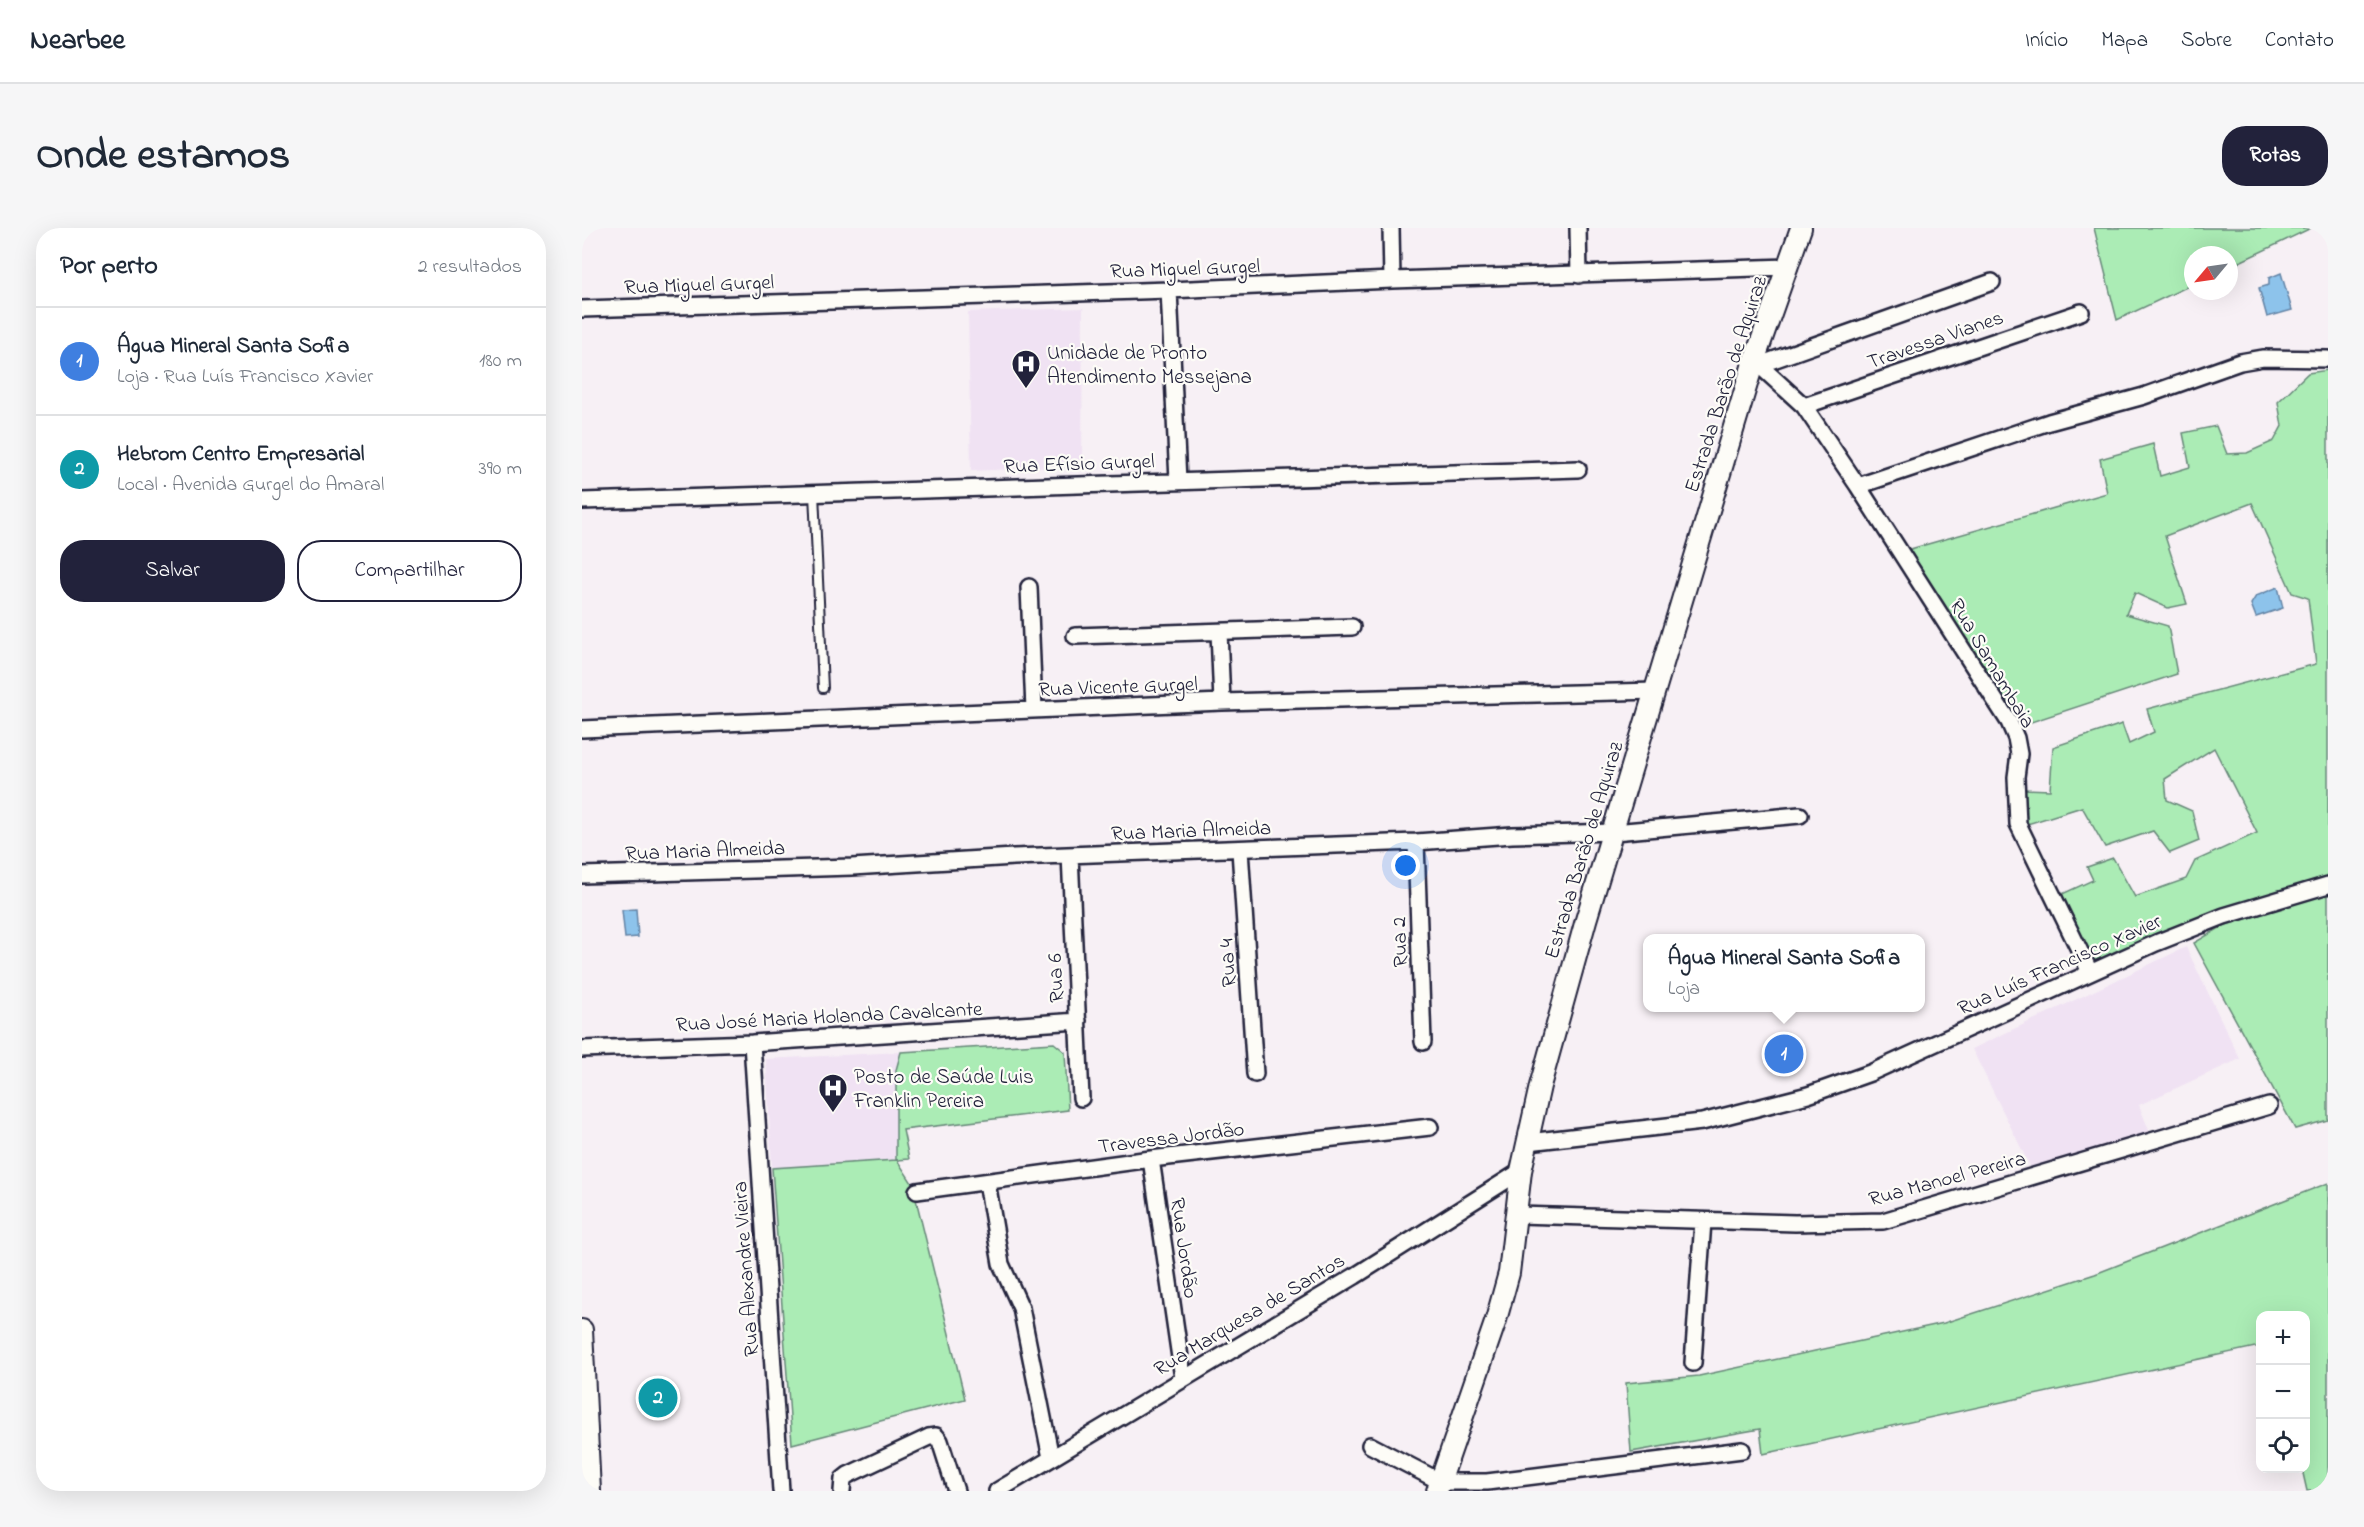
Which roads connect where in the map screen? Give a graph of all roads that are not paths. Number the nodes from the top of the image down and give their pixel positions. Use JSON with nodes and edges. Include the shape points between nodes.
{"nodes":[{"id":1,"x":1391,"y":228,"type":"edge"},
{"id":2,"x":1578,"y":228,"type":"edge"},
{"id":3,"x":1801,"y":228,"type":"edge"},
{"id":4,"x":1789,"y":267,"type":"junction"},
{"id":5,"x":1580,"y":275,"type":"junction"},
{"id":6,"x":1392,"y":280,"type":"junction"},
{"id":7,"x":1992,"y":282,"type":"dead end"},
{"id":8,"x":1169,"y":290,"type":"junction"},
{"id":9,"x":582,"y":309,"type":"edge"},
{"id":10,"x":2081,"y":312,"type":"dead end"},
{"id":11,"x":2328,"y":359,"type":"edge"},
{"id":12,"x":1755,"y":366,"type":"junction"},
{"id":13,"x":1804,"y":406,"type":"junction"},
{"id":14,"x":1578,"y":469,"type":"dead end"},
{"id":15,"x":1178,"y":481,"type":"junction"},
{"id":16,"x":1858,"y":486,"type":"junction"},
{"id":17,"x":814,"y":493,"type":"junction"},
{"id":18,"x":582,"y":501,"type":"edge"},
{"id":19,"x":1029,"y":586,"type":"dead end"},
{"id":20,"x":1352,"y":627,"type":"dead end"},
{"id":21,"x":1219,"y":632,"type":"junction"},
{"id":22,"x":1075,"y":636,"type":"dead end"},
{"id":23,"x":824,"y":688,"type":"dead end"},
{"id":24,"x":1656,"y":691,"type":"junction"},
{"id":25,"x":1222,"y":702,"type":"junction"},
{"id":26,"x":1034,"y":710,"type":"junction"},
{"id":27,"x":582,"y":729,"type":"edge"},
{"id":28,"x":1800,"y":814,"type":"dead end"},
{"id":29,"x":1614,"y":832,"type":"junction"},
{"id":30,"x":1416,"y":842,"type":"junction"},
{"id":31,"x":1240,"y":850,"type":"junction"},
{"id":32,"x":1070,"y":855,"type":"junction"},
{"id":33,"x":582,"y":874,"type":"edge"},
{"id":34,"x":2328,"y":885,"type":"edge"},
{"id":35,"x":2090,"y":972,"type":"junction"},
{"id":36,"x":1078,"y":1021,"type":"junction"},
{"id":37,"x":1423,"y":1042,"type":"dead end"},
{"id":38,"x":752,"y":1043,"type":"junction"},
{"id":39,"x":582,"y":1049,"type":"edge"},
{"id":40,"x":1255,"y":1074,"type":"dead end"},
{"id":41,"x":1081,"y":1098,"type":"dead end"},
{"id":42,"x":2269,"y":1106,"type":"dead end"},
{"id":43,"x":1430,"y":1127,"type":"dead end"},
{"id":44,"x":1528,"y":1142,"type":"junction"},
{"id":45,"x":1151,"y":1160,"type":"junction"},
{"id":46,"x":1521,"y":1171,"type":"junction"},
{"id":47,"x":987,"y":1182,"type":"junction"},
{"id":48,"x":917,"y":1191,"type":"dead end"},
{"id":49,"x":1518,"y":1215,"type":"junction"},
{"id":50,"x":1703,"y":1221,"type":"junction"},
{"id":51,"x":582,"y":1330,"type":"edge"},
{"id":52,"x":1694,"y":1364,"type":"dead end"},
{"id":53,"x":1183,"y":1378,"type":"junction"},
{"id":54,"x":584,"y":1408,"type":"edge"},
{"id":55,"x":1370,"y":1445,"type":"dead end"},
{"id":56,"x":1742,"y":1450,"type":"dead end"},
{"id":57,"x":1051,"y":1458,"type":"junction"},
{"id":58,"x":1439,"y":1487,"type":"edge"},
{"id":59,"x":590,"y":1491,"type":"edge"},
{"id":60,"x":781,"y":1491,"type":"edge"},
{"id":61,"x":842,"y":1491,"type":"edge"},
{"id":62,"x":956,"y":1491,"type":"edge"},
{"id":63,"x":997,"y":1491,"type":"edge"}],
"edges":[{"from":1,"to":6,"type":"street"},
{"from":2,"to":5,"type":"street"},
{"from":3,"to":4,"type":"street","name":"Estrada Barão de Aquiraz"},
{"from":4,"to":5,"type":"street","name":"Rua Miguel Gurgel"},
{"from":4,"to":12,"type":"street","name":"Estrada Barão de Aquiraz"},
{"from":5,"to":6,"type":"street","name":"Rua Miguel Gurgel"},
{"from":6,"to":8,"type":"street","name":"Rua Miguel Gurgel"},
{"from":7,"to":12,"type":"street","name":"Travessa Vianes"},
{"from":8,"to":9,"type":"street","name":"Rua Miguel Gurgel"},
{"from":8,"to":15,"type":"street"},
{"from":10,"to":13,"type":"street","name":"Travessa Vianes"},
{"from":11,"to":16,"type":"street","via":[[2263,358],[2240,362]]},
{"from":12,"to":13,"type":"street","name":"Rua Samambaia"},
{"from":12,"to":24,"type":"street","name":"Estrada Barão de Aquiraz"},
{"from":13,"to":16,"type":"street","name":"Rua Samambaia"},
{"from":14,"to":15,"type":"street","name":"Rua Efísio Gurgel"},
{"from":15,"to":17,"type":"street","name":"Rua Efísio Gurgel"},
{"from":16,"to":35,"type":"street","name":"Rua Samambaia","via":[[2009,722],[2019,754],[2018,824]]},
{"from":17,"to":18,"type":"street","name":"Rua Efísio Gurgel"},
{"from":17,"to":23,"type":"lane"},
{"from":19,"to":26,"type":"street"},
{"from":20,"to":21,"type":"street"},
{"from":21,"to":22,"type":"street"},
{"from":21,"to":25,"type":"street"},
{"from":24,"to":25,"type":"street","name":"Rua Vicente Gurgel"},
{"from":24,"to":29,"type":"street","name":"Estrada Barão de Aquiraz"},
{"from":25,"to":26,"type":"street","name":"Rua Vicente Gurgel"},
{"from":26,"to":27,"type":"street","name":"Rua Vicente Gurgel"},
{"from":28,"to":29,"type":"street","name":"Rua Maria Almeida"},
{"from":29,"to":30,"type":"street","name":"Rua Maria Almeida"},
{"from":29,"to":44,"type":"street","name":"Estrada Barão de Aquiraz","via":[[1586,920]]},
{"from":30,"to":31,"type":"street","name":"Rua Maria Almeida"},
{"from":30,"to":37,"type":"street","name":"Rua 2"},
{"from":31,"to":32,"type":"street","name":"Rua Maria Almeida"},
{"from":31,"to":40,"type":"street","name":"Rua 4"},
{"from":32,"to":33,"type":"street","name":"Rua Maria Almeida","via":[[852,867]]},
{"from":32,"to":36,"type":"street","name":"Rua 6"},
{"from":34,"to":35,"type":"street","name":"Rua Luís Francisco Xavier","via":[[2224,916]]},
{"from":35,"to":44,"type":"street","name":"Rua Luís Francisco Xavier","via":[[1870,1073],[1798,1098],[1702,1122]]},
{"from":36,"to":38,"type":"street","name":"Rua José Maria Holanda Cavalcante"},
{"from":36,"to":41,"type":"street","name":"Rua 6"},
{"from":38,"to":39,"type":"street","name":"Rua José Maria Holanda Cavalcante"},
{"from":38,"to":60,"type":"street","name":"Rua Alexandre Vieira"},
{"from":42,"to":50,"type":"street","name":"Rua Manoel Pereira","via":[[1883,1221]]},
{"from":43,"to":45,"type":"street","name":"Travessa Jordão"},
{"from":44,"to":46,"type":"street","name":"Estrada Barão de Aquiraz"},
{"from":45,"to":47,"type":"street","name":"Travessa Jordão"},
{"from":45,"to":53,"type":"street","name":"Rua Jordão"},
{"from":46,"to":49,"type":"street","name":"Estrada Barão de Aquiraz"},
{"from":46,"to":53,"type":"street","name":"Rua Marquesa de Santos"},
{"from":47,"to":48,"type":"street","name":"Travessa Jordão"},
{"from":47,"to":57,"type":"street","via":[[1001,1264],[1021,1308]]},
{"from":49,"to":50,"type":"street","name":"Rua Manoel Pereira"},
{"from":49,"to":58,"type":"street","name":"Estrada Barão de Aquiraz","via":[[1509,1273],[1496,1320]]},
{"from":50,"to":52,"type":"street"},
{"from":51,"to":54,"type":"street"},
{"from":53,"to":57,"type":"street","name":"Rua Marquesa de Santos"},
{"from":54,"to":59,"type":"street"},
{"from":55,"to":58,"type":"street"},
{"from":56,"to":58,"type":"street"},
{"from":57,"to":63,"type":"street","name":"Rua Marquesa de Santos"},
{"from":61,"to":62,"type":"street","via":[[843,1479],[848,1474],[936,1436]]}]}
